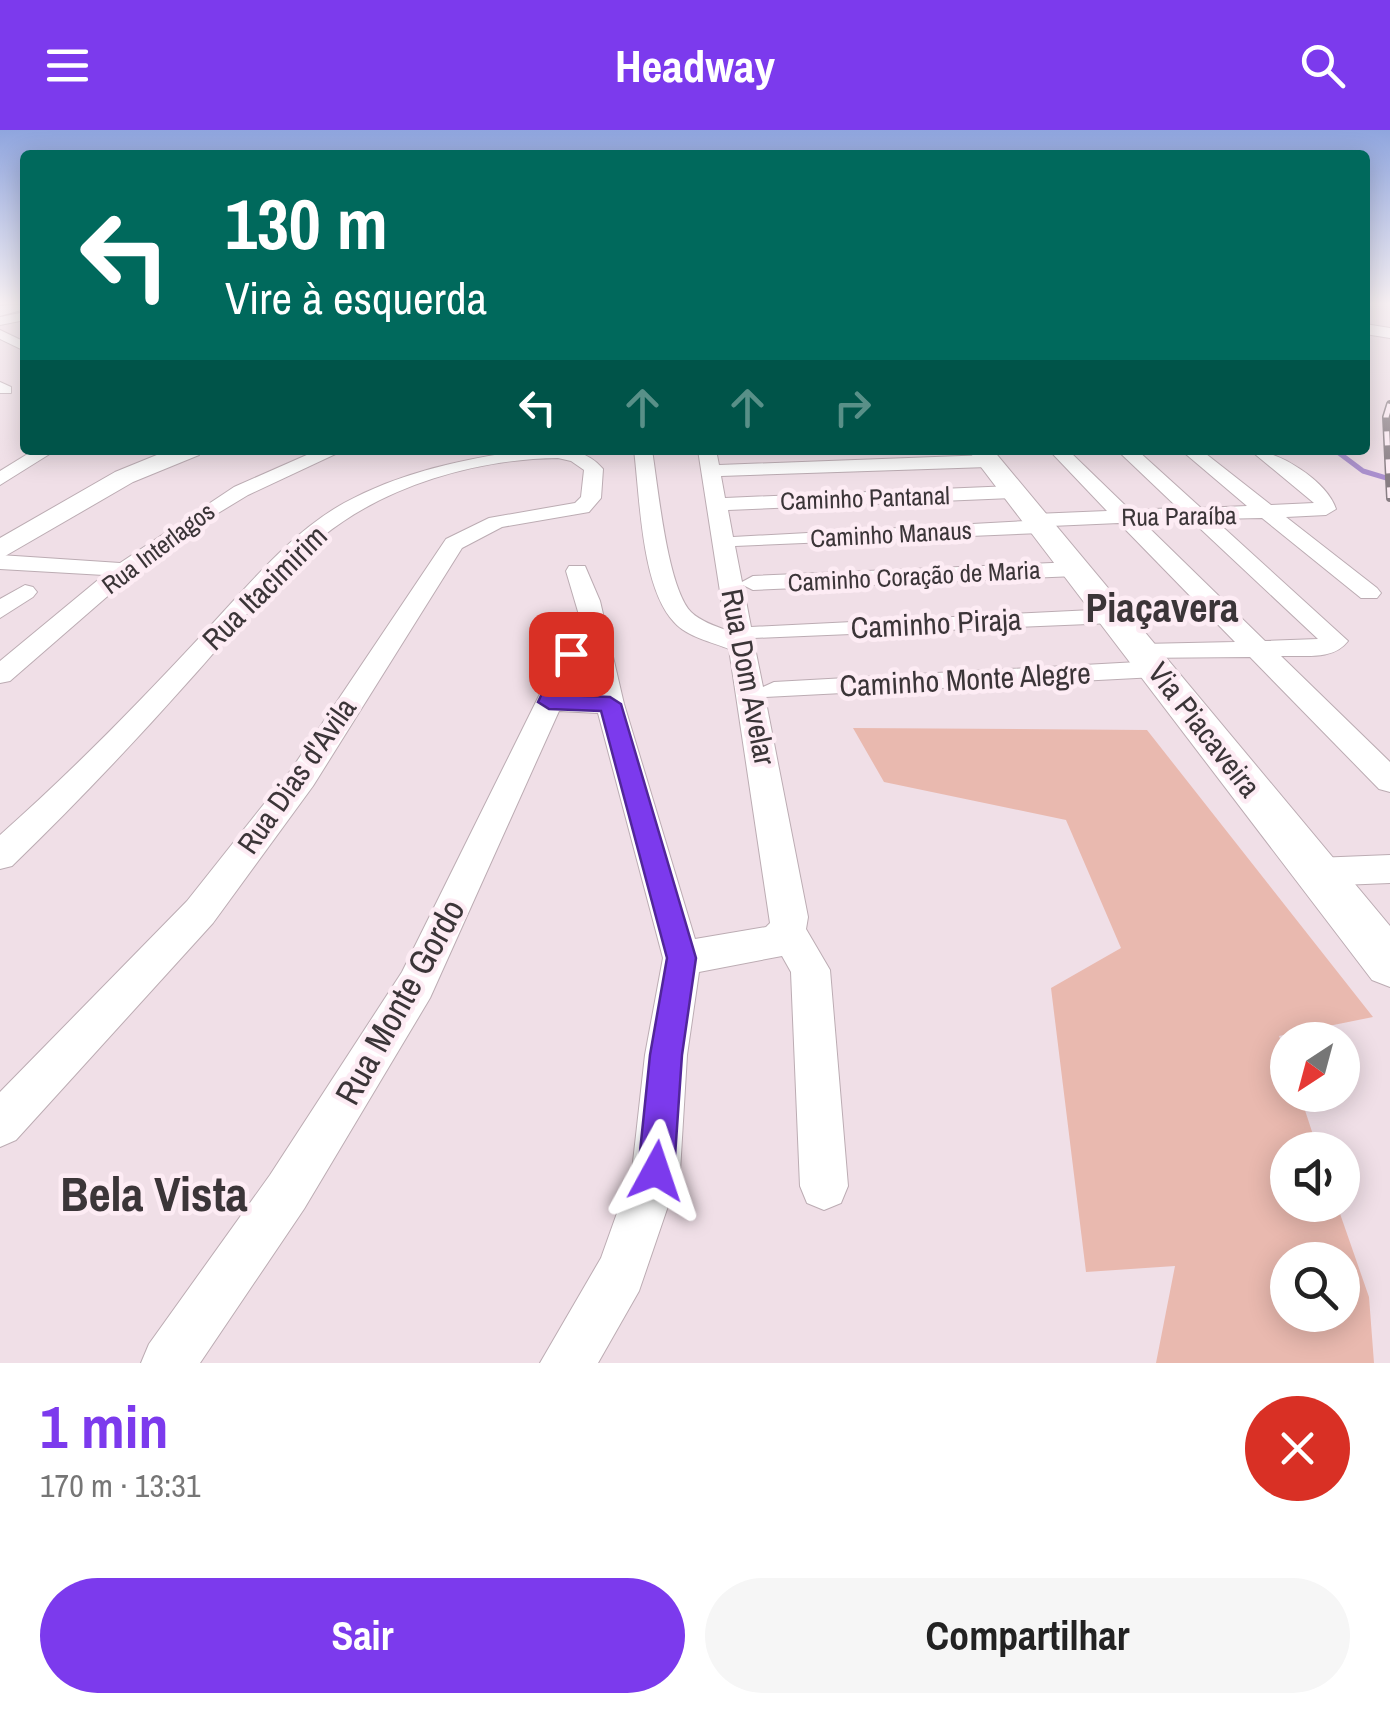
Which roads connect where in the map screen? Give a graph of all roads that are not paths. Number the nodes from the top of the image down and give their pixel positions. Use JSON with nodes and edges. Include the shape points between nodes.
{"nodes":[{"id":1,"x":39,"y":455,"type":"edge"},
{"id":2,"x":178,"y":455,"type":"edge"},
{"id":3,"x":322,"y":455,"type":"edge"},
{"id":4,"x":547,"y":455,"type":"edge"},
{"id":5,"x":573,"y":455,"type":"edge"},
{"id":6,"x":644,"y":455,"type":"edge"},
{"id":7,"x":1063,"y":455,"type":"edge"},
{"id":8,"x":1132,"y":455,"type":"edge"},
{"id":9,"x":1196,"y":455,"type":"edge"},
{"id":10,"x":1266,"y":455,"type":"edge"},
{"id":11,"x":984,"y":456,"type":"edge"},
{"id":12,"x":709,"y":460,"type":"edge"},
{"id":13,"x":594,"y":469,"type":"joint"},
{"id":14,"x":0,"y":479,"type":"edge"},
{"id":15,"x":717,"y":504,"type":"junction"},
{"id":16,"x":1030,"y":513,"type":"junction"},
{"id":17,"x":1270,"y":514,"type":"junction"},
{"id":18,"x":1199,"y":515,"type":"junction"},
{"id":19,"x":1122,"y":517,"type":"junction"},
{"id":20,"x":740,"y":541,"type":"dead end"},
{"id":21,"x":0,"y":550,"type":"edge"},
{"id":22,"x":0,"y":562,"type":"edge"},
{"id":23,"x":1076,"y":569,"type":"junction"},
{"id":24,"x":126,"y":570,"type":"junction"},
{"id":25,"x":577,"y":571,"type":"dead end"},
{"id":26,"x":753,"y":583,"type":"dead end"},
{"id":27,"x":25,"y":592,"type":"dead end"},
{"id":28,"x":1369,"y":593,"type":"dead end"},
{"id":29,"x":0,"y":611,"type":"edge"},
{"id":30,"x":590,"y":616,"type":"junction"},
{"id":31,"x":1113,"y":616,"type":"junction"},
{"id":32,"x":751,"y":638,"type":"junction"},
{"id":33,"x":1254,"y":649,"type":"junction"},
{"id":34,"x":1149,"y":660,"type":"junction"},
{"id":35,"x":0,"y":675,"type":"edge"},
{"id":36,"x":774,"y":691,"type":"dead end"},
{"id":37,"x":549,"y":702,"type":"junction"},
{"id":38,"x":610,"y":704,"type":"junction"},
{"id":39,"x":1390,"y":781,"type":"edge"},
{"id":40,"x":0,"y":856,"type":"edge"},
{"id":41,"x":1390,"y":869,"type":"edge"},
{"id":42,"x":1316,"y":872,"type":"junction"},
{"id":43,"x":788,"y":917,"type":"junction"},
{"id":44,"x":682,"y":958,"type":"junction"},
{"id":45,"x":1390,"y":964,"type":"edge"},
{"id":46,"x":0,"y":1124,"type":"edge"},
{"id":47,"x":824,"y":1186,"type":"dead end"},
{"id":48,"x":168,"y":1363,"type":"edge"},
{"id":49,"x":566,"y":1363,"type":"edge"}],
"edges":[{"from":1,"to":14,"type":"street"},
{"from":2,"to":21,"type":"street","via":[[124,477]]},
{"from":3,"to":24,"type":"street","name":"Rua Interlagos","via":[[211,505]]},
{"from":4,"to":40,"type":"street","name":"Rua Itacimirim","via":[[440,472],[350,508],[319,529],[94,768]]},
{"from":5,"to":13,"type":"street","name":"Rua Itacimirim"},
{"from":6,"to":32,"type":"street","via":[[659,557],[676,610],[686,620]]},
{"from":7,"to":19,"type":"street"},
{"from":8,"to":18,"type":"street"},
{"from":9,"to":17,"type":"street"},
{"from":10,"to":17,"type":"street","name":"Rua Paraíba","via":[[1326,503],[1323,511]]},
{"from":11,"to":12,"type":"street"},
{"from":11,"to":16,"type":"street","name":"Via Piacaveira"},
{"from":12,"to":15,"type":"street","name":"Rua Dom Avelar"},
{"from":13,"to":46,"type":"street","name":"Rua Dias d'Avila","via":[[591,498],[582,508],[496,522],[454,544],[302,778],[200,912]]},
{"from":15,"to":16,"type":"street","name":"Caminho Pantanal"},
{"from":15,"to":32,"type":"street","name":"Rua Dom Avelar"},
{"from":16,"to":19,"type":"street","name":"Rua Paraíba"},
{"from":16,"to":20,"type":"street","name":"Caminho Manaus"},
{"from":16,"to":23,"type":"street","name":"Via Piacaveira"},
{"from":17,"to":18,"type":"street","name":"Rua Paraíba"},
{"from":17,"to":28,"type":"street"},
{"from":18,"to":19,"type":"street","name":"Rua Paraíba"},
{"from":18,"to":33,"type":"street","via":[[1334,638],[1329,647]]},
{"from":19,"to":33,"type":"street"},
{"from":22,"to":24,"type":"street"},
{"from":23,"to":26,"type":"street","name":"Caminho Coração de Maria"},
{"from":23,"to":31,"type":"street","name":"Via Piacaveira"},
{"from":24,"to":35,"type":"street","name":"Rua Interlagos"},
{"from":25,"to":30,"type":"street"},
{"from":27,"to":29,"type":"street"},
{"from":30,"to":37,"type":"street","name":"Rua Monte Gordo"},
{"from":30,"to":38,"type":"street"},
{"from":31,"to":32,"type":"street","name":"Caminho Piraja"},
{"from":31,"to":34,"type":"street","name":"Via Piacaveira"},
{"from":32,"to":43,"type":"street","name":"Rua Dom Avelar"},
{"from":33,"to":34,"type":"street"},
{"from":33,"to":39,"type":"street"},
{"from":34,"to":36,"type":"street","name":"Caminho Monte Alegre"},
{"from":34,"to":42,"type":"street","name":"Via Piacaveira"},
{"from":37,"to":38,"type":"street"},
{"from":37,"to":48,"type":"street","name":"Rua Monte Gordo","via":[[416,985],[288,1192]]},
{"from":38,"to":44,"type":"street"},
{"from":41,"to":42,"type":"street"},
{"from":42,"to":45,"type":"street","name":"Via Piacaveira"},
{"from":43,"to":44,"type":"street","via":[[776,942],[761,948]]},
{"from":43,"to":47,"type":"street","name":"Rua Dom Avelar","via":[[810,970]]},
{"from":44,"to":49,"type":"street","via":[[656,1171],[621,1273]]}]}
